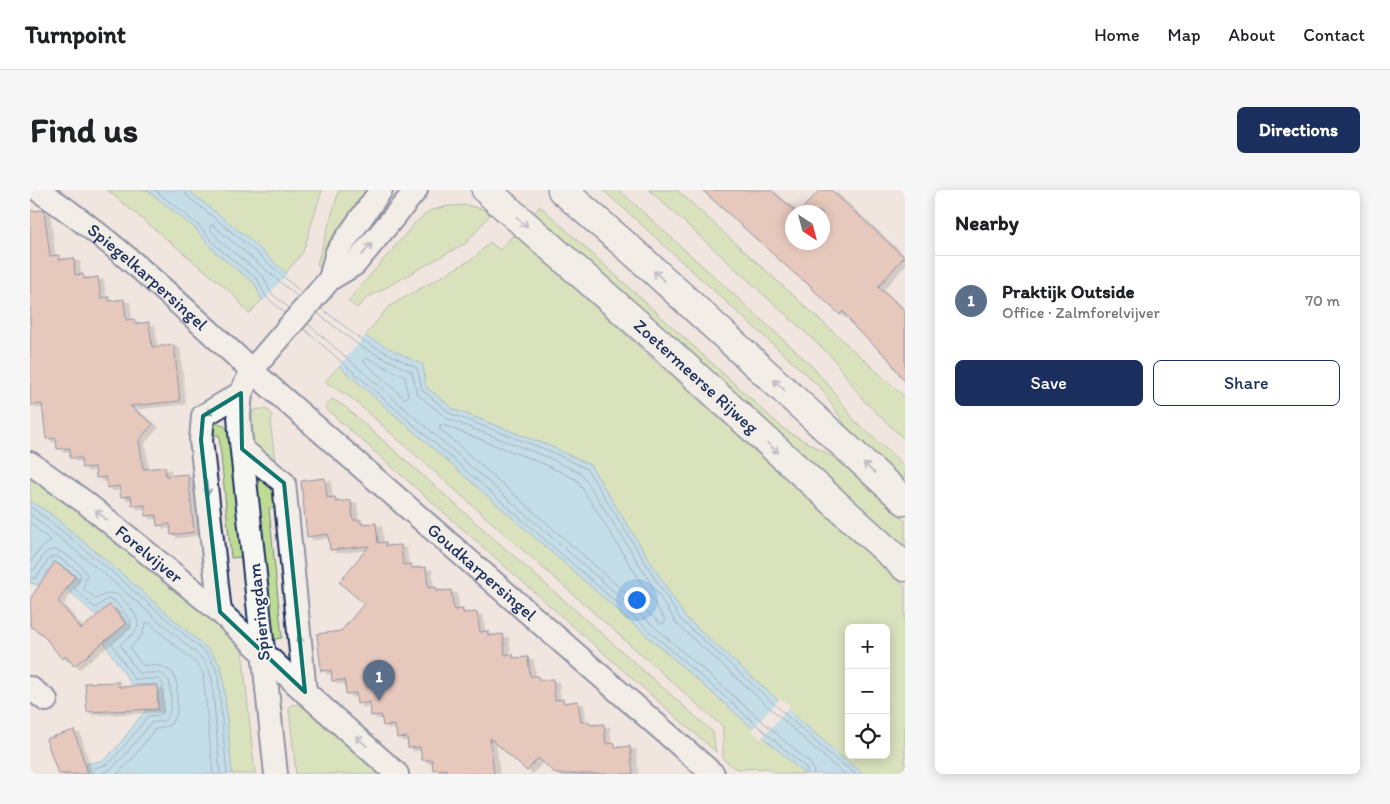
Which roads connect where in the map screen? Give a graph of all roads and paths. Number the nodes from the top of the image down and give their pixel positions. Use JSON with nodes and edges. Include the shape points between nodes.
{"nodes":[{"id":1,"x":38,"y":190,"type":"edge"},
{"id":2,"x":381,"y":190,"type":"edge"},
{"id":3,"x":416,"y":190,"type":"edge"},
{"id":4,"x":486,"y":190,"type":"edge"},
{"id":5,"x":562,"y":190,"type":"edge"},
{"id":6,"x":326,"y":285,"type":"junction"},
{"id":7,"x":252,"y":370,"type":"junction"},
{"id":8,"x":241,"y":393,"type":"junction"},
{"id":9,"x":242,"y":449,"type":"junction"},
{"id":10,"x":30,"y":463,"type":"edge"},
{"id":11,"x":905,"y":501,"type":"edge"},
{"id":12,"x":905,"y":567,"type":"edge"},
{"id":13,"x":220,"y":612,"type":"junction"},
{"id":14,"x":263,"y":652,"type":"junction"},
{"id":15,"x":306,"y":692,"type":"junction"},
{"id":16,"x":276,"y":774,"type":"edge"},
{"id":17,"x":397,"y":774,"type":"edge"},
{"id":18,"x":713,"y":774,"type":"edge"}],
"edges":[{"from":1,"to":7,"type":"street","name":"Spiegelkarpersingel","via":[[152,278]]},
{"from":2,"to":6,"type":"street","name":"Spieringdam","via":[[337,252]]},
{"from":6,"to":3,"type":"street","name":"Spieringdam","one_way":true,"via":[[355,264]]},
{"from":4,"to":12,"type":"main road","name":"Zoetermeerse Rijweg","one_way":true},
{"from":11,"to":5,"type":"main road","one_way":true},
{"from":6,"to":7,"type":"street","name":"Spieringdam"},
{"from":7,"to":8,"type":"street","name":"Spieringdam"},
{"from":7,"to":18,"type":"street","name":"Goudkarpersingel"},
{"from":8,"to":9,"type":"street","name":"Spieringdam"},
{"from":8,"to":13,"type":"street","one_way":true,"via":[[203,416],[201,440]]},
{"from":9,"to":14,"type":"street","name":"Spieringdam"},
{"from":15,"to":9,"type":"street","one_way":true,"via":[[284,483]]},
{"from":13,"to":10,"type":"street","name":"Forelvijver","one_way":true,"via":[[86,503]]},
{"from":13,"to":14,"type":"street","name":"Forelvijver"},
{"from":14,"to":15,"type":"street","name":"Forelvijver"},
{"from":14,"to":16,"type":"street","name":"Spieringdam"},
{"from":17,"to":15,"type":"street","name":"Forelvijver","one_way":true}]}
